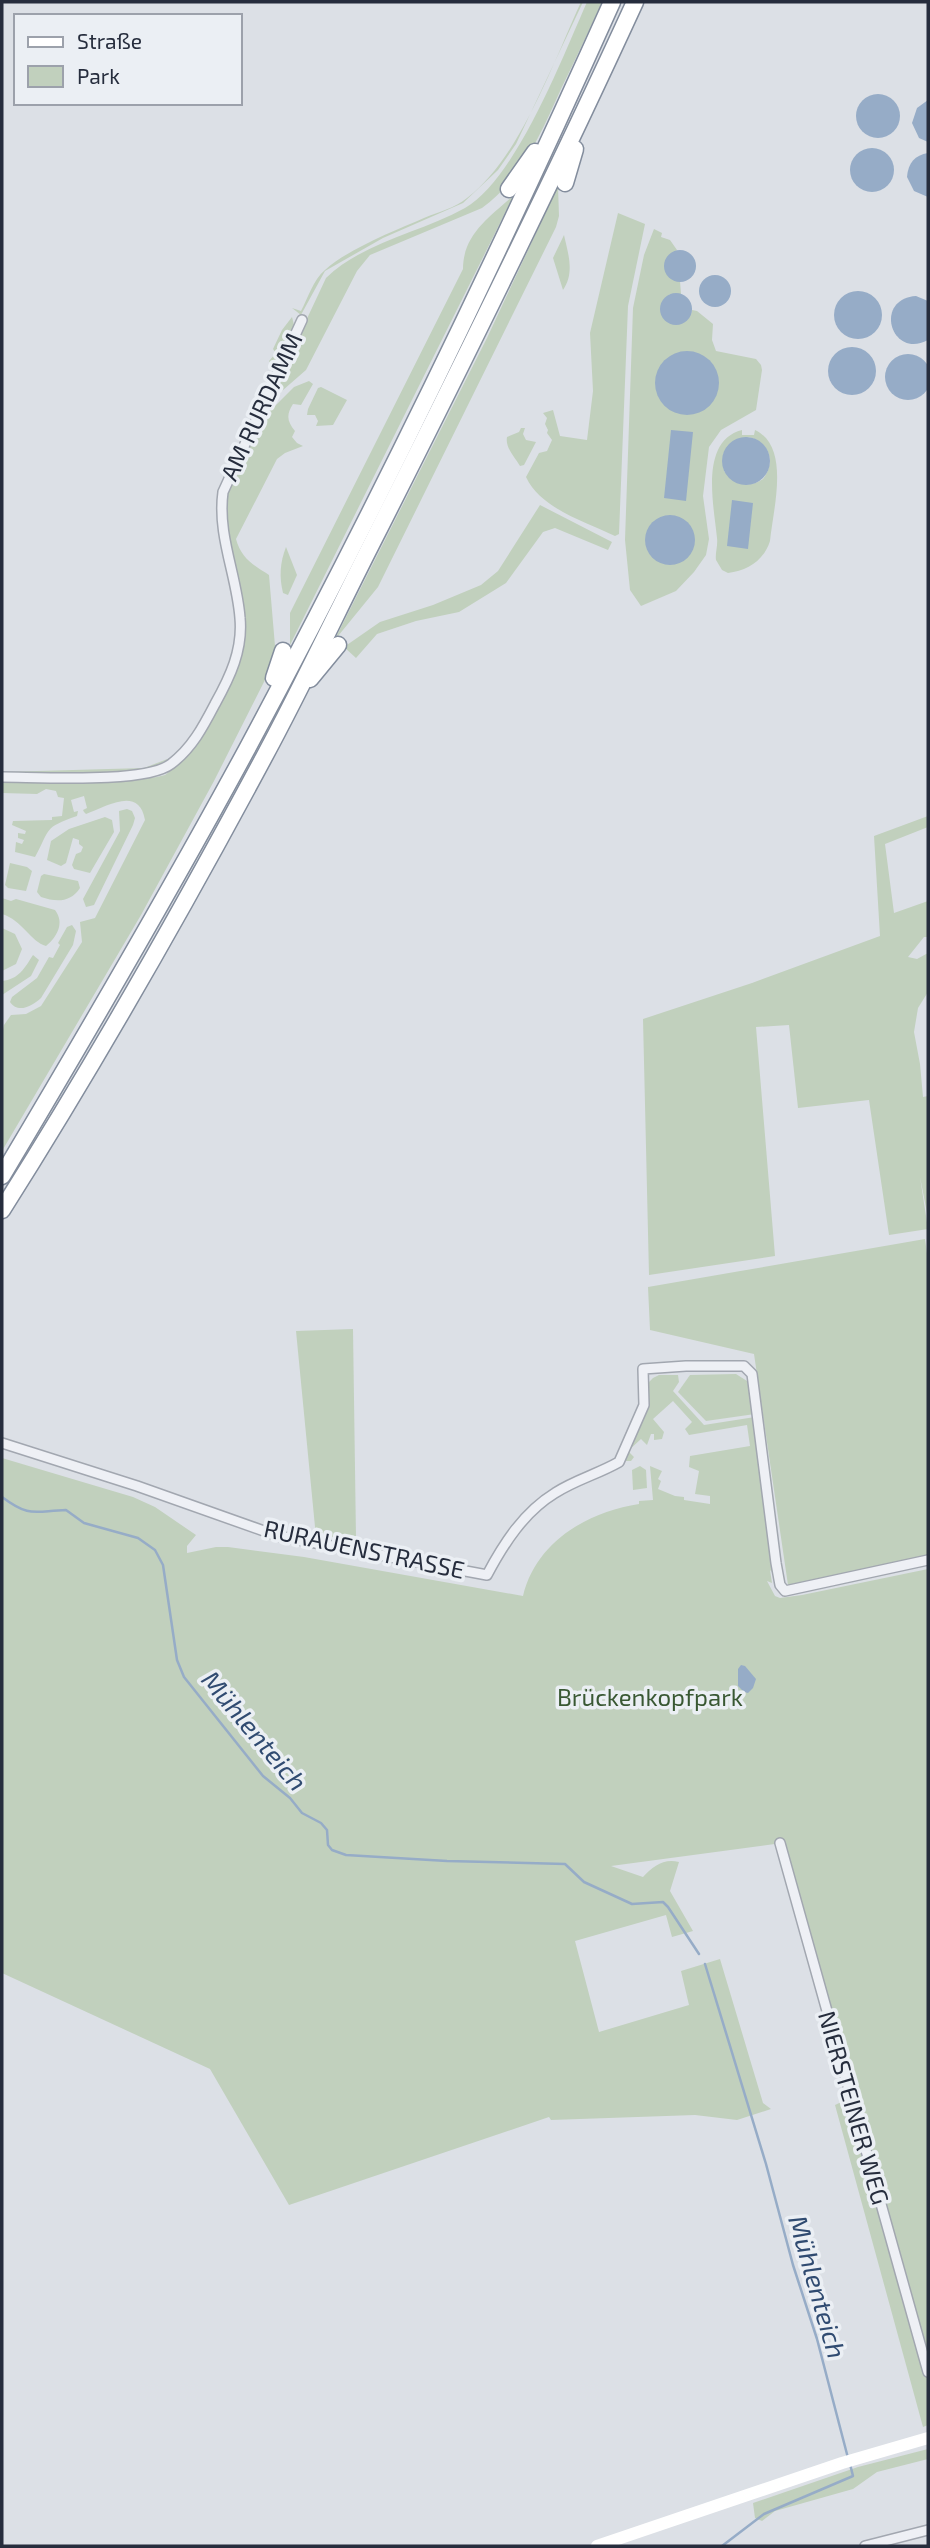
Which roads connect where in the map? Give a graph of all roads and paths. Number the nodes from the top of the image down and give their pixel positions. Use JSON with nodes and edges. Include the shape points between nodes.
{"nodes":[{"id":1,"x":612,"y":2,"type":"edge"},
{"id":2,"x":635,"y":2,"type":"edge"},
{"id":3,"x":608,"y":60,"type":"junction"},
{"id":4,"x":565,"y":106,"type":"junction"},
{"id":5,"x":565,"y":183,"type":"dead end"},
{"id":6,"x":509,"y":189,"type":"dead end"},
{"id":7,"x":302,"y":320,"type":"dead end"},
{"id":8,"x":338,"y":645,"type":"dead end"},
{"id":9,"x":283,"y":651,"type":"dead end"},
{"id":10,"x":293,"y":699,"type":"junction"},
{"id":11,"x":247,"y":748,"type":"junction"},
{"id":12,"x":2,"y":777,"type":"edge"},
{"id":13,"x":2,"y":1176,"type":"edge"},
{"id":14,"x":2,"y":1210,"type":"edge"},
{"id":15,"x":2,"y":1443,"type":"edge"},
{"id":16,"x":928,"y":1560,"type":"edge"},
{"id":17,"x":780,"y":1843,"type":"dead end"},
{"id":18,"x":928,"y":2372,"type":"edge"},
{"id":19,"x":928,"y":2438,"type":"edge"},
{"id":20,"x":928,"y":2530,"type":"edge"},
{"id":21,"x":904,"y":2535,"type":"junction"},
{"id":22,"x":597,"y":2546,"type":"edge"},
{"id":23,"x":865,"y":2546,"type":"edge"},
{"id":24,"x":906,"y":2546,"type":"edge"}],
"edges":[{"from":1,"to":4,"type":"highway"},
{"from":2,"to":3,"type":"highway"},
{"from":3,"to":5,"type":"highway"},
{"from":3,"to":10,"type":"highway"},
{"from":4,"to":6,"type":"highway"},
{"from":4,"to":11,"type":"highway","via":[[410,431]]},
{"from":7,"to":12,"type":"street","name":"AM RURDAMM","via":[[223,492],[221,520],[241,626],[239,646],[232,674],[195,741],[170,765],[148,774]]},
{"from":8,"to":10,"type":"highway"},
{"from":9,"to":11,"type":"highway"},
{"from":10,"to":14,"type":"highway","via":[[151,960]]},
{"from":11,"to":13,"type":"highway"},
{"from":15,"to":16,"type":"street","name":"RURAUENSTRASSE","via":[[278,1536],[487,1575],[507,1539],[529,1514],[554,1493],[619,1462],[644,1405],[643,1369],[744,1366],[752,1374],[776,1563],[785,1591]]},
{"from":17,"to":18,"type":"street","name":"NIERSTEINER WEG"},
{"from":19,"to":22,"type":"main road"},
{"from":20,"to":21,"type":"street"},
{"from":21,"to":23,"type":"street"},
{"from":21,"to":24,"type":"street"}]}
